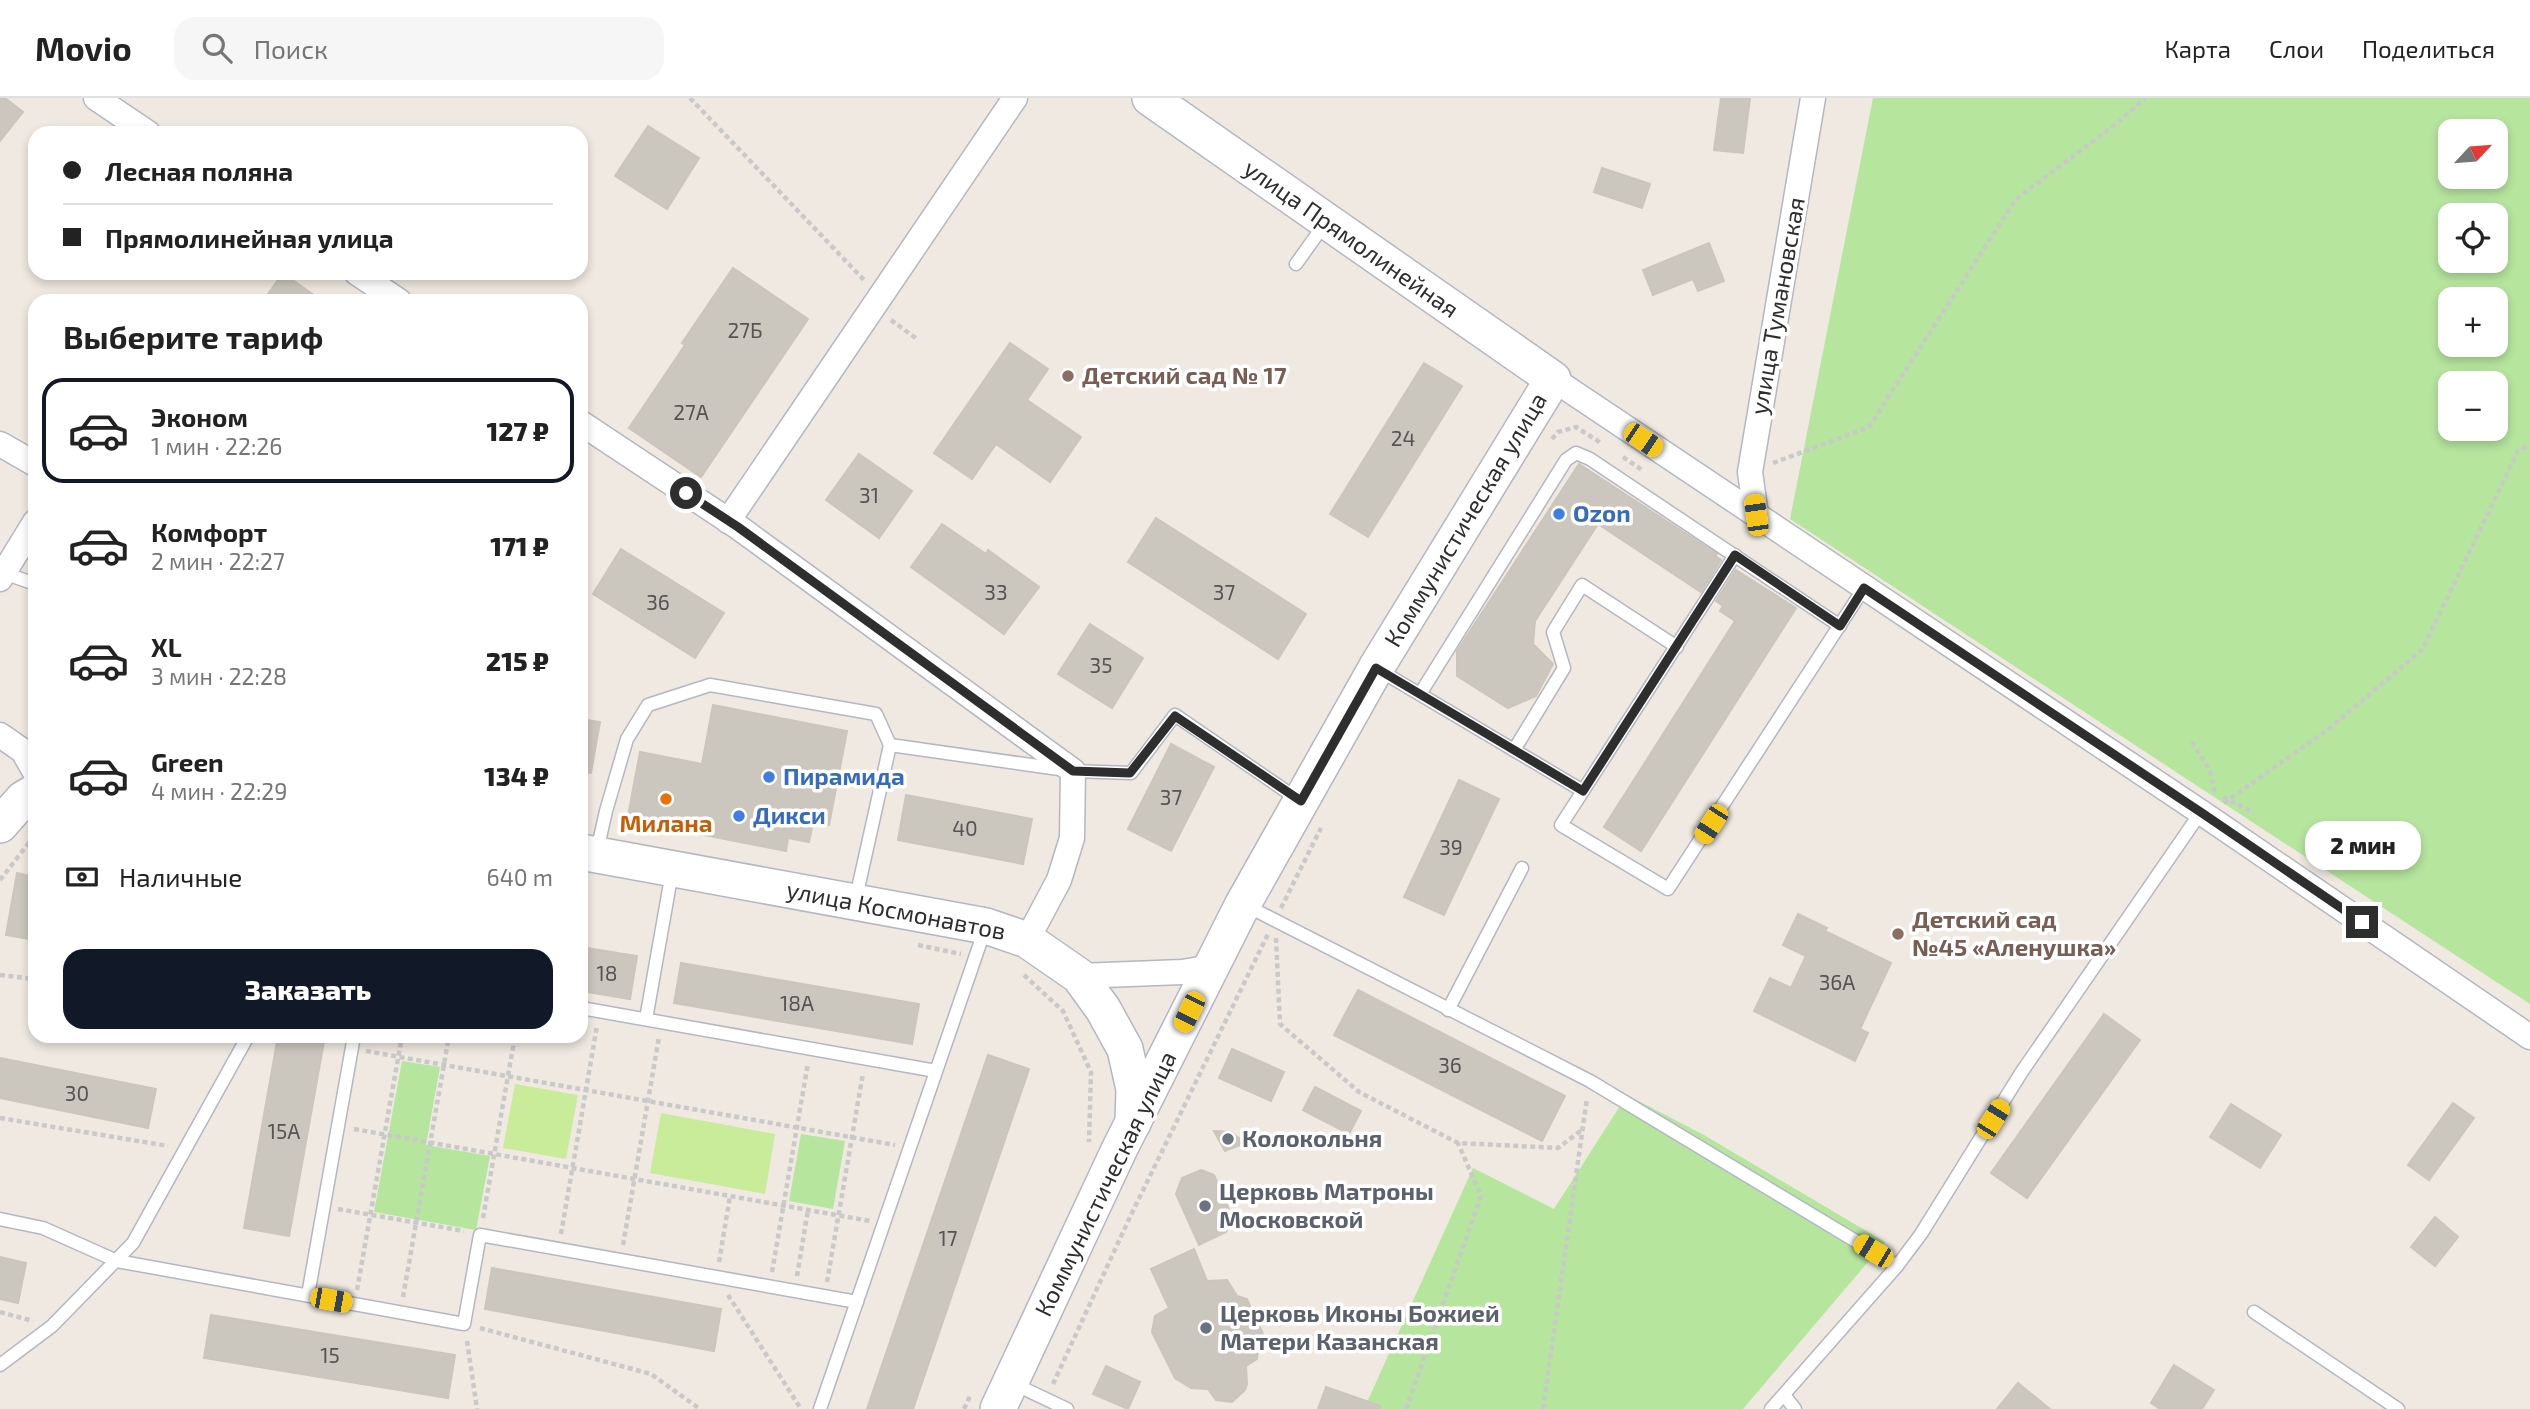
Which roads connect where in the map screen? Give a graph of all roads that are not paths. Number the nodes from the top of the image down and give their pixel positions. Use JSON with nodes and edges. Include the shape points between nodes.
{"nodes":[{"id":1,"x":96,"y":98,"type":"edge"},
{"id":2,"x":1015,"y":98,"type":"edge"},
{"id":3,"x":1150,"y":98,"type":"edge"},
{"id":4,"x":1813,"y":98,"type":"edge"},
{"id":5,"x":138,"y":126,"type":"edge"},
{"id":6,"x":1326,"y":221,"type":"junction"},
{"id":7,"x":1296,"y":264,"type":"dead end"},
{"id":8,"x":366,"y":280,"type":"edge"},
{"id":9,"x":383,"y":294,"type":"edge"},
{"id":10,"x":1553,"y":379,"type":"junction"},
{"id":11,"x":588,"y":428,"type":"edge"},
{"id":12,"x":0,"y":444,"type":"edge"},
{"id":13,"x":28,"y":460,"type":"edge"},
{"id":14,"x":1756,"y":515,"type":"junction"},
{"id":15,"x":728,"y":521,"type":"junction"},
{"id":16,"x":28,"y":533,"type":"edge"},
{"id":17,"x":1735,"y":555,"type":"junction"},
{"id":18,"x":2,"y":576,"type":"edge"},
{"id":19,"x":28,"y":582,"type":"edge"},
{"id":20,"x":1864,"y":588,"type":"junction"},
{"id":21,"x":1840,"y":626,"type":"junction"},
{"id":22,"x":1677,"y":647,"type":"junction"},
{"id":23,"x":1376,"y":668,"type":"junction"},
{"id":24,"x":1420,"y":694,"type":"junction"},
{"id":25,"x":0,"y":735,"type":"edge"},
{"id":26,"x":890,"y":745,"type":"junction"},
{"id":27,"x":1514,"y":750,"type":"junction"},
{"id":28,"x":28,"y":760,"type":"edge"},
{"id":29,"x":1073,"y":771,"type":"junction"},
{"id":30,"x":1583,"y":791,"type":"junction"},
{"id":31,"x":28,"y":796,"type":"edge"},
{"id":32,"x":2206,"y":808,"type":"junction"},
{"id":33,"x":1312,"y":812,"type":"junction"},
{"id":34,"x":0,"y":825,"type":"edge"},
{"id":35,"x":588,"y":853,"type":"edge"},
{"id":36,"x":672,"y":868,"type":"junction"},
{"id":37,"x":1522,"y":868,"type":"dead end"},
{"id":38,"x":855,"y":902,"type":"junction"},
{"id":39,"x":1243,"y":904,"type":"junction"},
{"id":40,"x":980,"y":942,"type":"junction"},
{"id":41,"x":1024,"y":957,"type":"junction"},
{"id":42,"x":1212,"y":967,"type":"junction"},
{"id":43,"x":1079,"y":976,"type":"junction"},
{"id":44,"x":588,"y":1009,"type":"edge"},
{"id":45,"x":1448,"y":1010,"type":"junction"},
{"id":46,"x":646,"y":1019,"type":"junction"},
{"id":47,"x":2530,"y":1037,"type":"edge"},
{"id":48,"x":244,"y":1043,"type":"edge"},
{"id":49,"x":353,"y":1043,"type":"edge"},
{"id":50,"x":936,"y":1071,"type":"junction"},
{"id":51,"x":1133,"y":1126,"type":"junction"},
{"id":52,"x":0,"y":1219,"type":"edge"},
{"id":53,"x":117,"y":1261,"type":"junction"},
{"id":54,"x":1897,"y":1266,"type":"junction"},
{"id":55,"x":308,"y":1295,"type":"junction"},
{"id":56,"x":857,"y":1302,"type":"junction"},
{"id":57,"x":2254,"y":1312,"type":"dead end"},
{"id":58,"x":0,"y":1349,"type":"edge"},
{"id":59,"x":17,"y":1352,"type":"junction"},
{"id":60,"x":0,"y":1365,"type":"edge"},
{"id":61,"x":1784,"y":1395,"type":"junction"},
{"id":62,"x":1004,"y":1396,"type":"edge"},
{"id":63,"x":820,"y":1409,"type":"edge"},
{"id":64,"x":1067,"y":1409,"type":"edge"},
{"id":65,"x":1772,"y":1409,"type":"edge"},
{"id":66,"x":1795,"y":1409,"type":"edge"},
{"id":67,"x":2398,"y":1409,"type":"edge"}],
"edges":[{"from":1,"to":5,"type":"street"},
{"from":2,"to":15,"type":"street"},
{"from":3,"to":6,"type":"street","name":"улица Прямолинейная"},
{"from":4,"to":14,"type":"street","name":"улица Тумановская","via":[[1750,472]]},
{"from":6,"to":7,"type":"lane"},
{"from":6,"to":10,"type":"street","name":"улица Прямолинейная"},
{"from":8,"to":9,"type":"street"},
{"from":10,"to":14,"type":"street"},
{"from":10,"to":23,"type":"street","name":"Коммунистическая улица"},
{"from":11,"to":15,"type":"street"},
{"from":12,"to":13,"type":"street"},
{"from":14,"to":20,"type":"street"},
{"from":15,"to":29,"type":"street"},
{"from":16,"to":18,"type":"street"},
{"from":17,"to":21,"type":"lane"},
{"from":17,"to":22,"type":"lane"},
{"from":17,"to":24,"type":"lane","via":[[1576,453],[1566,460]]},
{"from":18,"to":19,"type":"lane"},
{"from":20,"to":21,"type":"lane"},
{"from":20,"to":32,"type":"street"},
{"from":21,"to":30,"type":"lane","via":[[1668,889],[1561,825]]},
{"from":22,"to":27,"type":"lane","via":[[1581,585],[1553,632],[1564,668]]},
{"from":22,"to":30,"type":"lane"},
{"from":23,"to":24,"type":"lane"},
{"from":23,"to":33,"type":"street","name":"Коммунистическая улица"},
{"from":24,"to":27,"type":"lane"},
{"from":25,"to":28,"type":"street"},
{"from":26,"to":29,"type":"lane"},
{"from":26,"to":35,"type":"lane","via":[[876,714],[710,685],[648,705],[627,739]]},
{"from":26,"to":38,"type":"lane"},
{"from":27,"to":30,"type":"lane"},
{"from":29,"to":33,"type":"lane","via":[[1130,773],[1175,716]]},
{"from":29,"to":41,"type":"street","via":[[1072,838],[1059,880]]},
{"from":31,"to":34,"type":"street"},
{"from":32,"to":47,"type":"street"},
{"from":32,"to":54,"type":"lane","via":[[2021,1073]]},
{"from":33,"to":39,"type":"street","name":"Коммунистическая улица"},
{"from":35,"to":36,"type":"street","name":"улица Космонавтов"},
{"from":36,"to":38,"type":"street","name":"улица Космонавтов"},
{"from":36,"to":46,"type":"lane"},
{"from":37,"to":45,"type":"lane"},
{"from":38,"to":40,"type":"street","name":"улица Космонавтов"},
{"from":39,"to":42,"type":"street","name":"Коммунистическая улица"},
{"from":39,"to":45,"type":"lane"},
{"from":40,"to":41,"type":"street","name":"улица Космонавтов"},
{"from":40,"to":50,"type":"lane"},
{"from":41,"to":43,"type":"street","name":"улица Космонавтов"},
{"from":42,"to":43,"type":"street"},
{"from":42,"to":51,"type":"street","name":"Коммунистическая улица"},
{"from":43,"to":51,"type":"street","name":"улица Космонавтов","via":[[1125,1049],[1135,1089]]},
{"from":44,"to":46,"type":"lane"},
{"from":45,"to":54,"type":"lane","via":[[1590,1081]]},
{"from":46,"to":50,"type":"lane"},
{"from":48,"to":53,"type":"lane","via":[[133,1242]]},
{"from":49,"to":55,"type":"lane"},
{"from":50,"to":56,"type":"lane"},
{"from":51,"to":62,"type":"street","name":"Коммунистическая улица"},
{"from":52,"to":53,"type":"lane","via":[[43,1228]]},
{"from":53,"to":55,"type":"lane"},
{"from":53,"to":59,"type":"lane","via":[[52,1325]]},
{"from":54,"to":61,"type":"lane"},
{"from":55,"to":56,"type":"lane","via":[[464,1324],[480,1234]]},
{"from":56,"to":63,"type":"lane"},
{"from":57,"to":67,"type":"lane"},
{"from":58,"to":59,"type":"lane"},
{"from":59,"to":60,"type":"lane"},
{"from":61,"to":65,"type":"lane"},
{"from":61,"to":66,"type":"lane"},
{"from":62,"to":64,"type":"lane","via":[[1046,1399]]}]}
